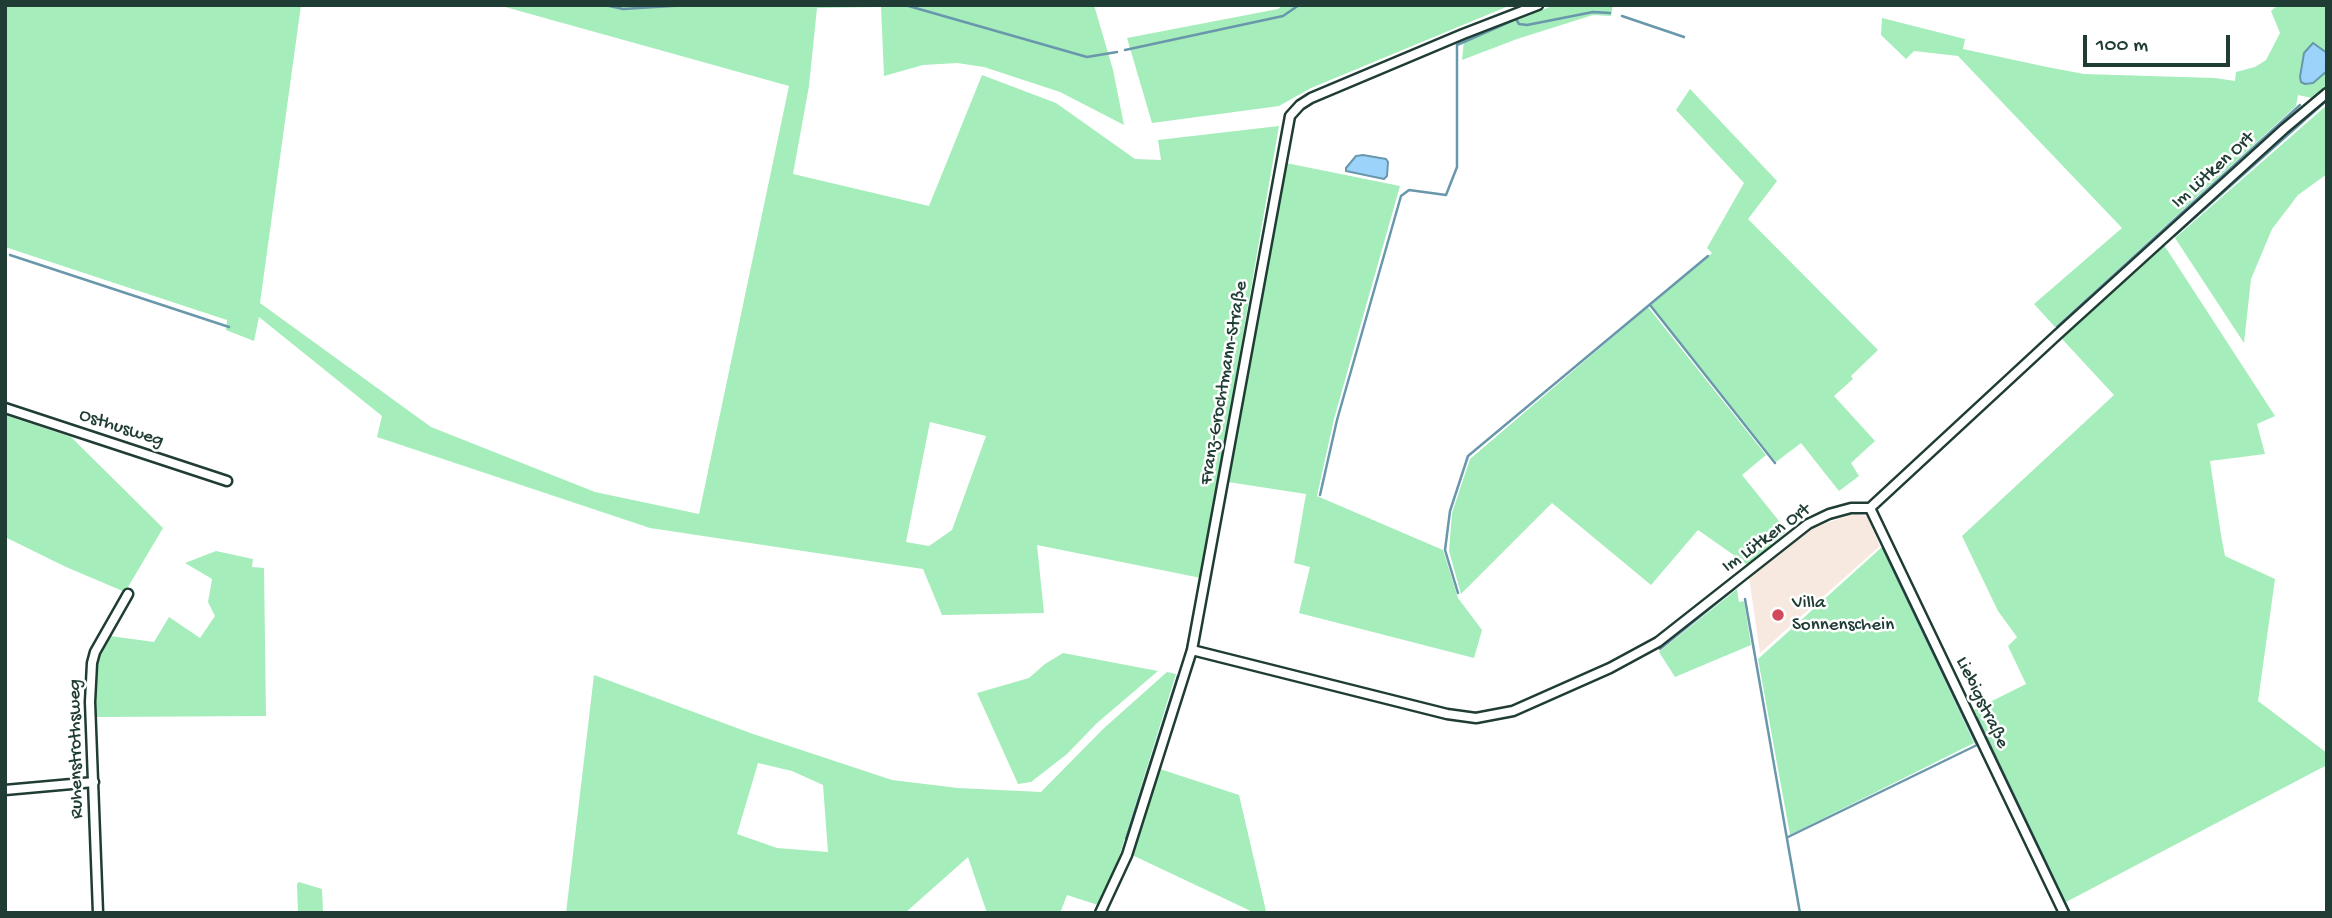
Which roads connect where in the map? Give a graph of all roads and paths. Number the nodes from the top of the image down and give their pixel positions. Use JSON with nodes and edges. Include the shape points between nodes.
{"nodes":[{"id":1,"x":1538,"y":5,"type":"edge"},
{"id":2,"x":2327,"y":93,"type":"edge"},
{"id":3,"x":5,"y":408,"type":"edge"},
{"id":4,"x":228,"y":481,"type":"dead end"},
{"id":5,"x":1870,"y":508,"type":"junction"},
{"id":6,"x":128,"y":594,"type":"dead end"},
{"id":7,"x":1192,"y":650,"type":"junction"},
{"id":8,"x":94,"y":782,"type":"junction"},
{"id":9,"x":5,"y":790,"type":"edge"},
{"id":10,"x":97,"y":913,"type":"edge"},
{"id":11,"x":1100,"y":913,"type":"edge"},
{"id":12,"x":2064,"y":913,"type":"edge"}],
"edges":[{"from":1,"to":7,"type":"street","name":"Franz-Grochtmann-Straße","via":[[1311,98],[1290,116]]},
{"from":2,"to":5,"type":"street","name":"Im Lütken Ort"},
{"from":3,"to":4,"type":"street","name":"Osthusweg"},
{"from":5,"to":7,"type":"street","name":"Im Lütken Ort","via":[[1851,508],[1808,524],[1658,642],[1586,679],[1497,716],[1447,714]]},
{"from":5,"to":12,"type":"street","name":"Liebigstraße"},
{"from":6,"to":8,"type":"street","name":"Ruhenstrothsweg","via":[[92,663]]},
{"from":7,"to":11,"type":"street","name":"Franz-Grochtmann-Straße","via":[[1127,855]]},
{"from":8,"to":9,"type":"street"},
{"from":8,"to":10,"type":"street","name":"Ruhenstrothsweg"}]}
